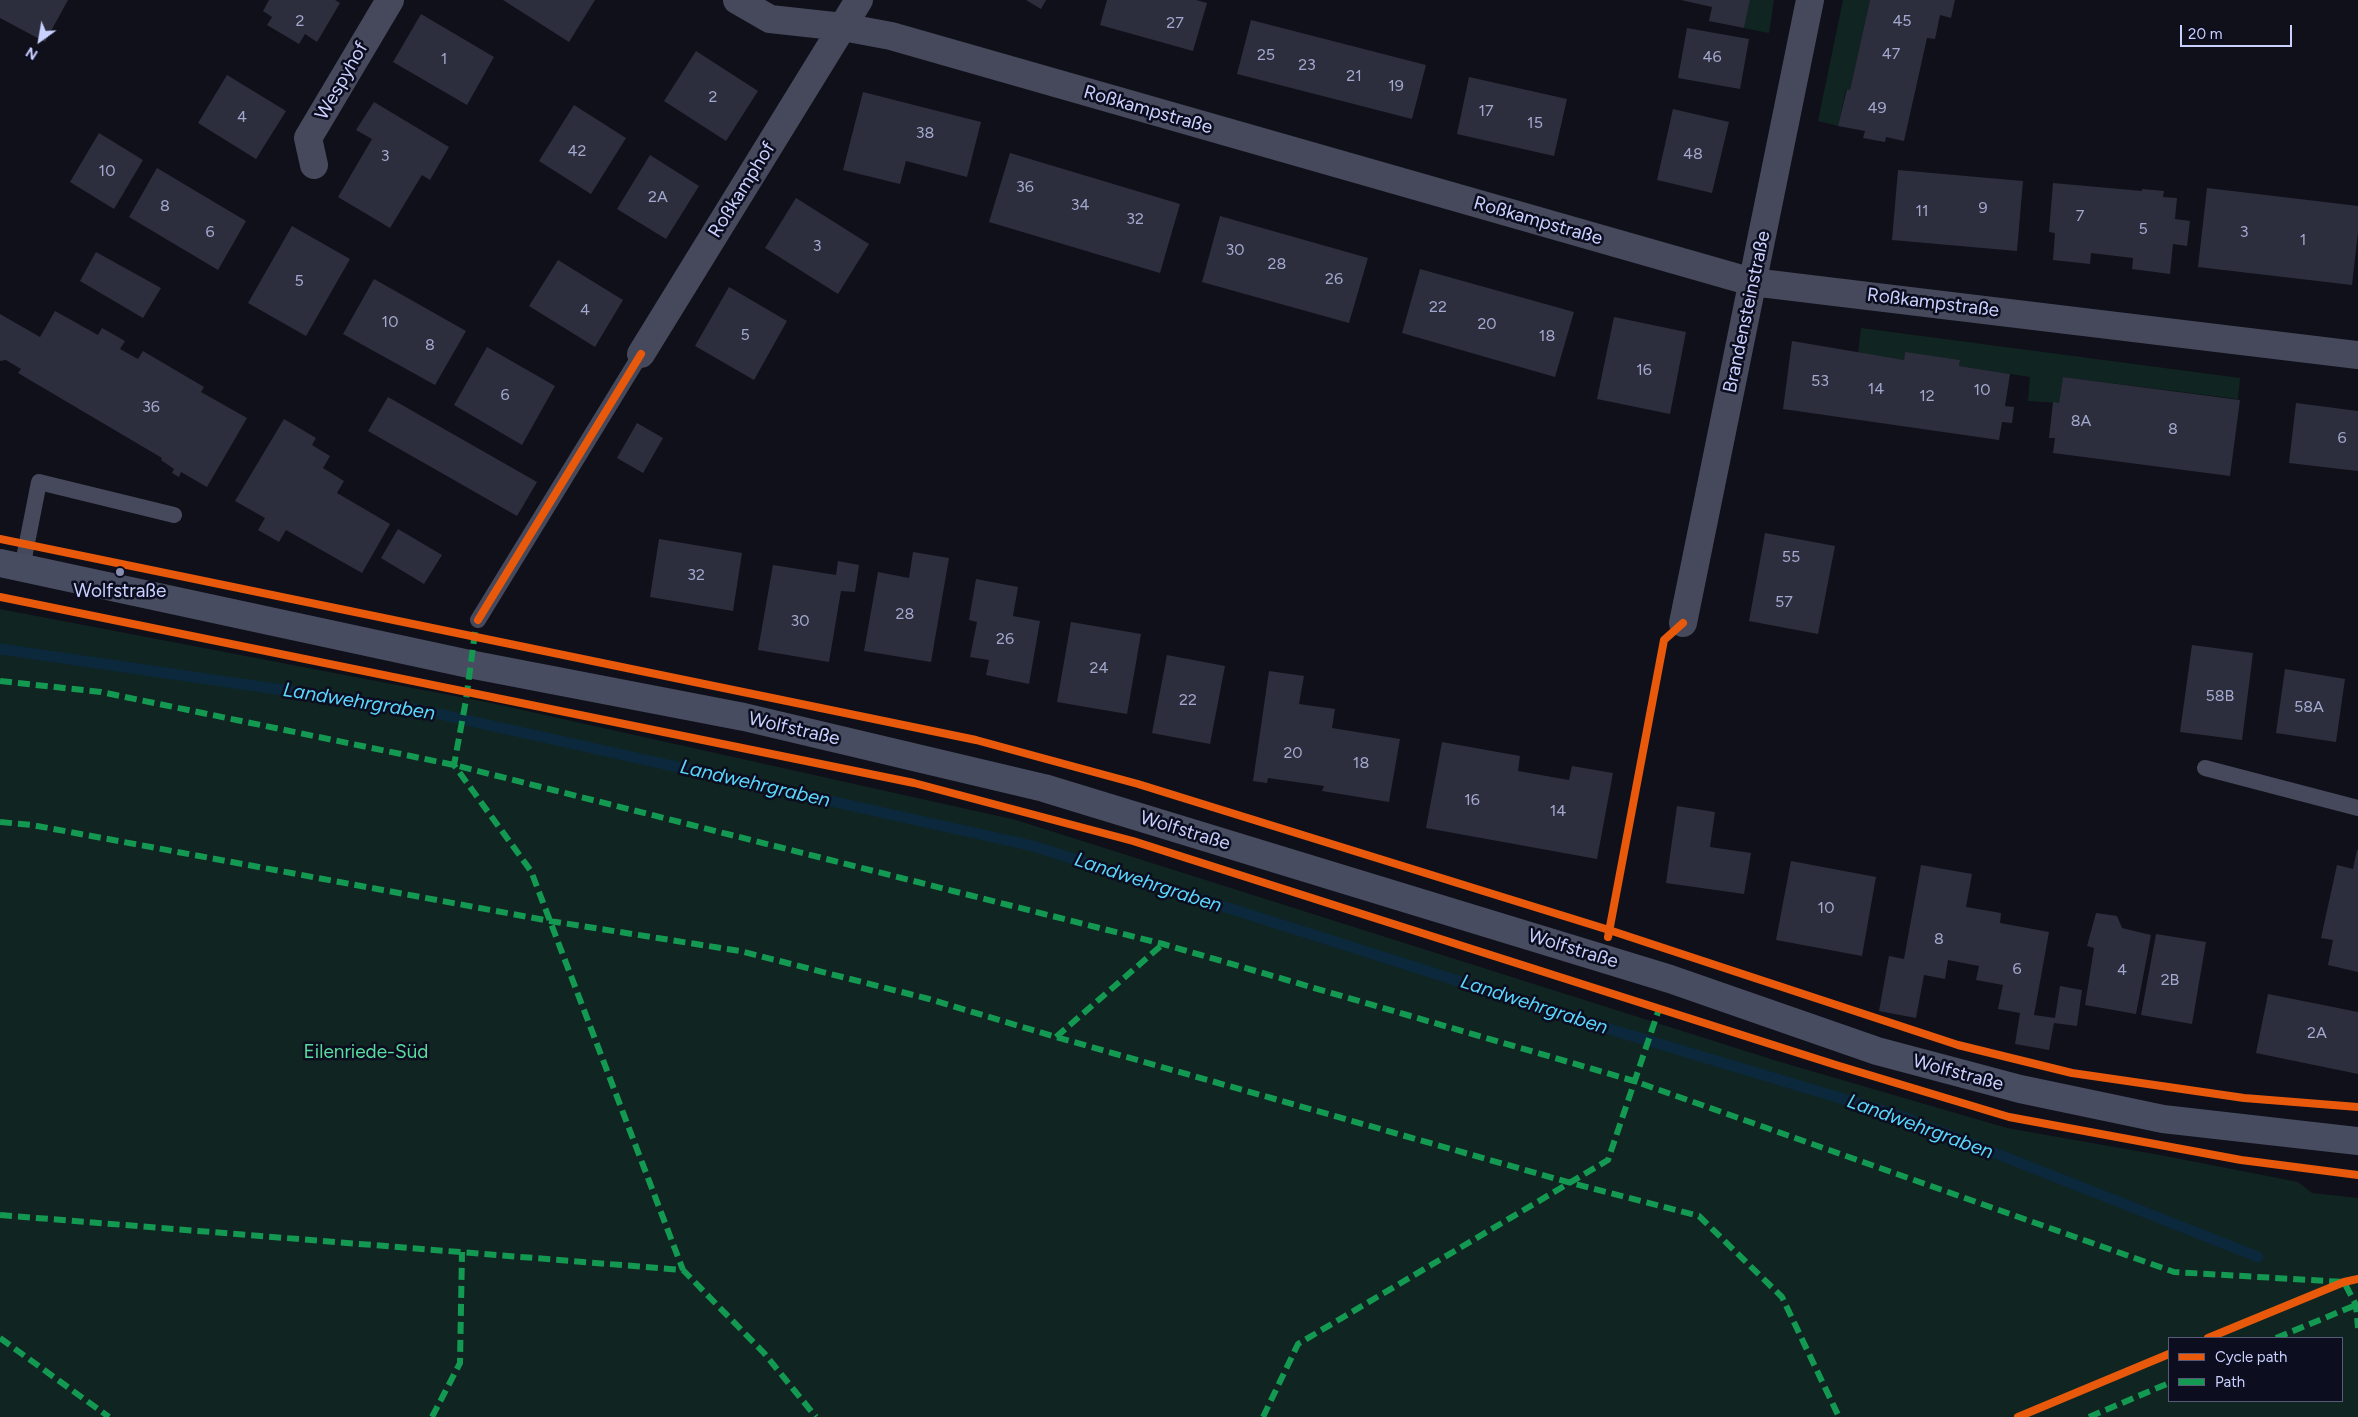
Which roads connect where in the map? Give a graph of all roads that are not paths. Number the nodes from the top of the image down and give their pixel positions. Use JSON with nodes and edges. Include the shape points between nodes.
{"nodes":[{"id":1,"x":390,"y":0,"type":"edge"},
{"id":2,"x":736,"y":0,"type":"edge"},
{"id":3,"x":858,"y":0,"type":"edge"},
{"id":4,"x":1810,"y":0,"type":"edge"},
{"id":5,"x":843,"y":27,"type":"junction"},
{"id":6,"x":314,"y":166,"type":"dead end"},
{"id":7,"x":1752,"y":282,"type":"junction"},
{"id":8,"x":641,"y":354,"type":"joint"},
{"id":9,"x":2358,"y":355,"type":"edge"},
{"id":10,"x":174,"y":515,"type":"dead end"},
{"id":11,"x":11,"y":565,"type":"edge"},
{"id":12,"x":478,"y":620,"type":"dead end"},
{"id":13,"x":1684,"y":623,"type":"dead end"},
{"id":14,"x":2205,"y":768,"type":"dead end"},
{"id":15,"x":2358,"y":808,"type":"edge"},
{"id":16,"x":2358,"y":1141,"type":"edge"}],
"edges":[{"from":1,"to":6,"type":"street","name":"Wespyhof","via":[[308,138]]},
{"from":2,"to":5,"type":"street","name":"Roßkampstraße","via":[[770,19]]},
{"from":3,"to":5,"type":"street","name":"Roßkamphof"},
{"from":4,"to":7,"type":"street","name":"Brandensteinstraße"},
{"from":5,"to":7,"type":"street","name":"Roßkampstraße","via":[[911,42]]},
{"from":5,"to":8,"type":"street","name":"Roßkamphof"},
{"from":7,"to":9,"type":"street","name":"Roßkampstraße"},
{"from":7,"to":13,"type":"street","name":"Brandensteinstraße"},
{"from":8,"to":12,"type":"lane"},
{"from":10,"to":11,"type":"lane","via":[[39,482]]},
{"from":11,"to":16,"type":"street","name":"Wolfstraße","via":[[469,664],[744,718],[1044,788],[1660,976],[1877,1050],[2020,1089],[2163,1119]]},
{"from":14,"to":15,"type":"lane"}]}
